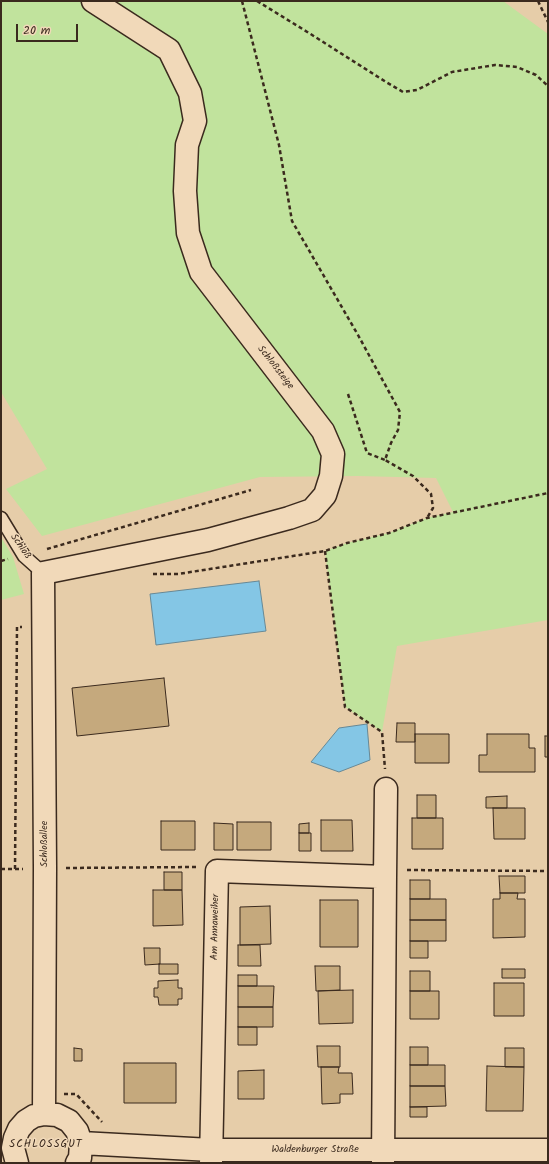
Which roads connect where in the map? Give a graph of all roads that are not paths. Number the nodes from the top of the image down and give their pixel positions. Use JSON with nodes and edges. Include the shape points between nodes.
{"nodes":[{"id":1,"x":93,"y":1,"type":"edge"},
{"id":2,"x":1,"y":518,"type":"edge"},
{"id":3,"x":43,"y":573,"type":"junction"},
{"id":4,"x":386,"y":789,"type":"road end"},
{"id":5,"x":385,"y":873,"type":"junction"},
{"id":6,"x":44,"y":1104,"type":"junction"},
{"id":7,"x":548,"y":1150,"type":"edge"},
{"id":8,"x":10,"y":1153,"type":"edge"},
{"id":9,"x":79,"y":1153,"type":"edge"},
{"id":10,"x":211,"y":1156,"type":"edge"},
{"id":11,"x":384,"y":1157,"type":"edge"}],
"edges":[{"from":1,"to":3,"type":"street","name":"Schloßsteige","via":[[169,50],[173,57],[190,92],[195,121],[187,145],[185,190],[188,232],[201,272],[323,431],[333,454],[331,476],[325,495],[312,510],[208,540]]},
{"from":2,"to":3,"type":"lane","name":"Schloß","via":[[24,556]]},
{"from":3,"to":6,"type":"street","name":"Schloßallee"},
{"from":4,"to":5,"type":"street"},
{"from":5,"to":10,"type":"street","name":"Am Annaweiher","via":[[217,872]]},
{"from":5,"to":11,"type":"street"},
{"from":6,"to":8,"type":"street","via":[[19,1129]]},
{"from":6,"to":9,"type":"street","via":[[68,1121],[77,1131]]},
{"from":7,"to":11,"type":"street","name":"Waldenburger Straße"},
{"from":9,"to":10,"type":"street","name":"Waldenburger Straße"},
{"from":10,"to":11,"type":"street","name":"Waldenburger Straße"}]}
